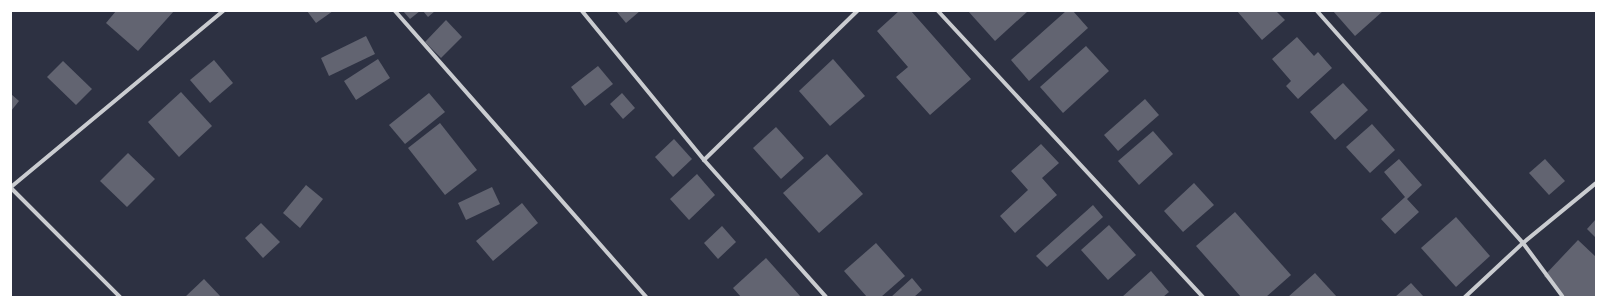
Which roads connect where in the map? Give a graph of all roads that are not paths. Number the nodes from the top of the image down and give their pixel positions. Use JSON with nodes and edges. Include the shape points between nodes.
{"nodes":[{"id":1,"x":224,"y":11,"type":"edge"},
{"id":2,"x":395,"y":11,"type":"edge"},
{"id":3,"x":582,"y":11,"type":"edge"},
{"id":4,"x":857,"y":11,"type":"edge"},
{"id":5,"x":938,"y":11,"type":"edge"},
{"id":6,"x":1317,"y":11,"type":"edge"},
{"id":7,"x":704,"y":160,"type":"junction"},
{"id":8,"x":1596,"y":182,"type":"edge"},
{"id":9,"x":11,"y":188,"type":"edge"},
{"id":10,"x":1523,"y":243,"type":"junction"},
{"id":11,"x":120,"y":297,"type":"edge"},
{"id":12,"x":646,"y":297,"type":"edge"},
{"id":13,"x":825,"y":297,"type":"edge"},
{"id":14,"x":1203,"y":297,"type":"edge"},
{"id":15,"x":1465,"y":297,"type":"edge"},
{"id":16,"x":1563,"y":297,"type":"edge"}],
"edges":[{"from":1,"to":9,"type":"street"},
{"from":2,"to":12,"type":"street"},
{"from":3,"to":7,"type":"street"},
{"from":4,"to":7,"type":"street"},
{"from":5,"to":14,"type":"street"},
{"from":6,"to":10,"type":"street"},
{"from":7,"to":13,"type":"street"},
{"from":8,"to":10,"type":"street"},
{"from":9,"to":11,"type":"street"},
{"from":10,"to":15,"type":"street"},
{"from":10,"to":16,"type":"street"}]}
